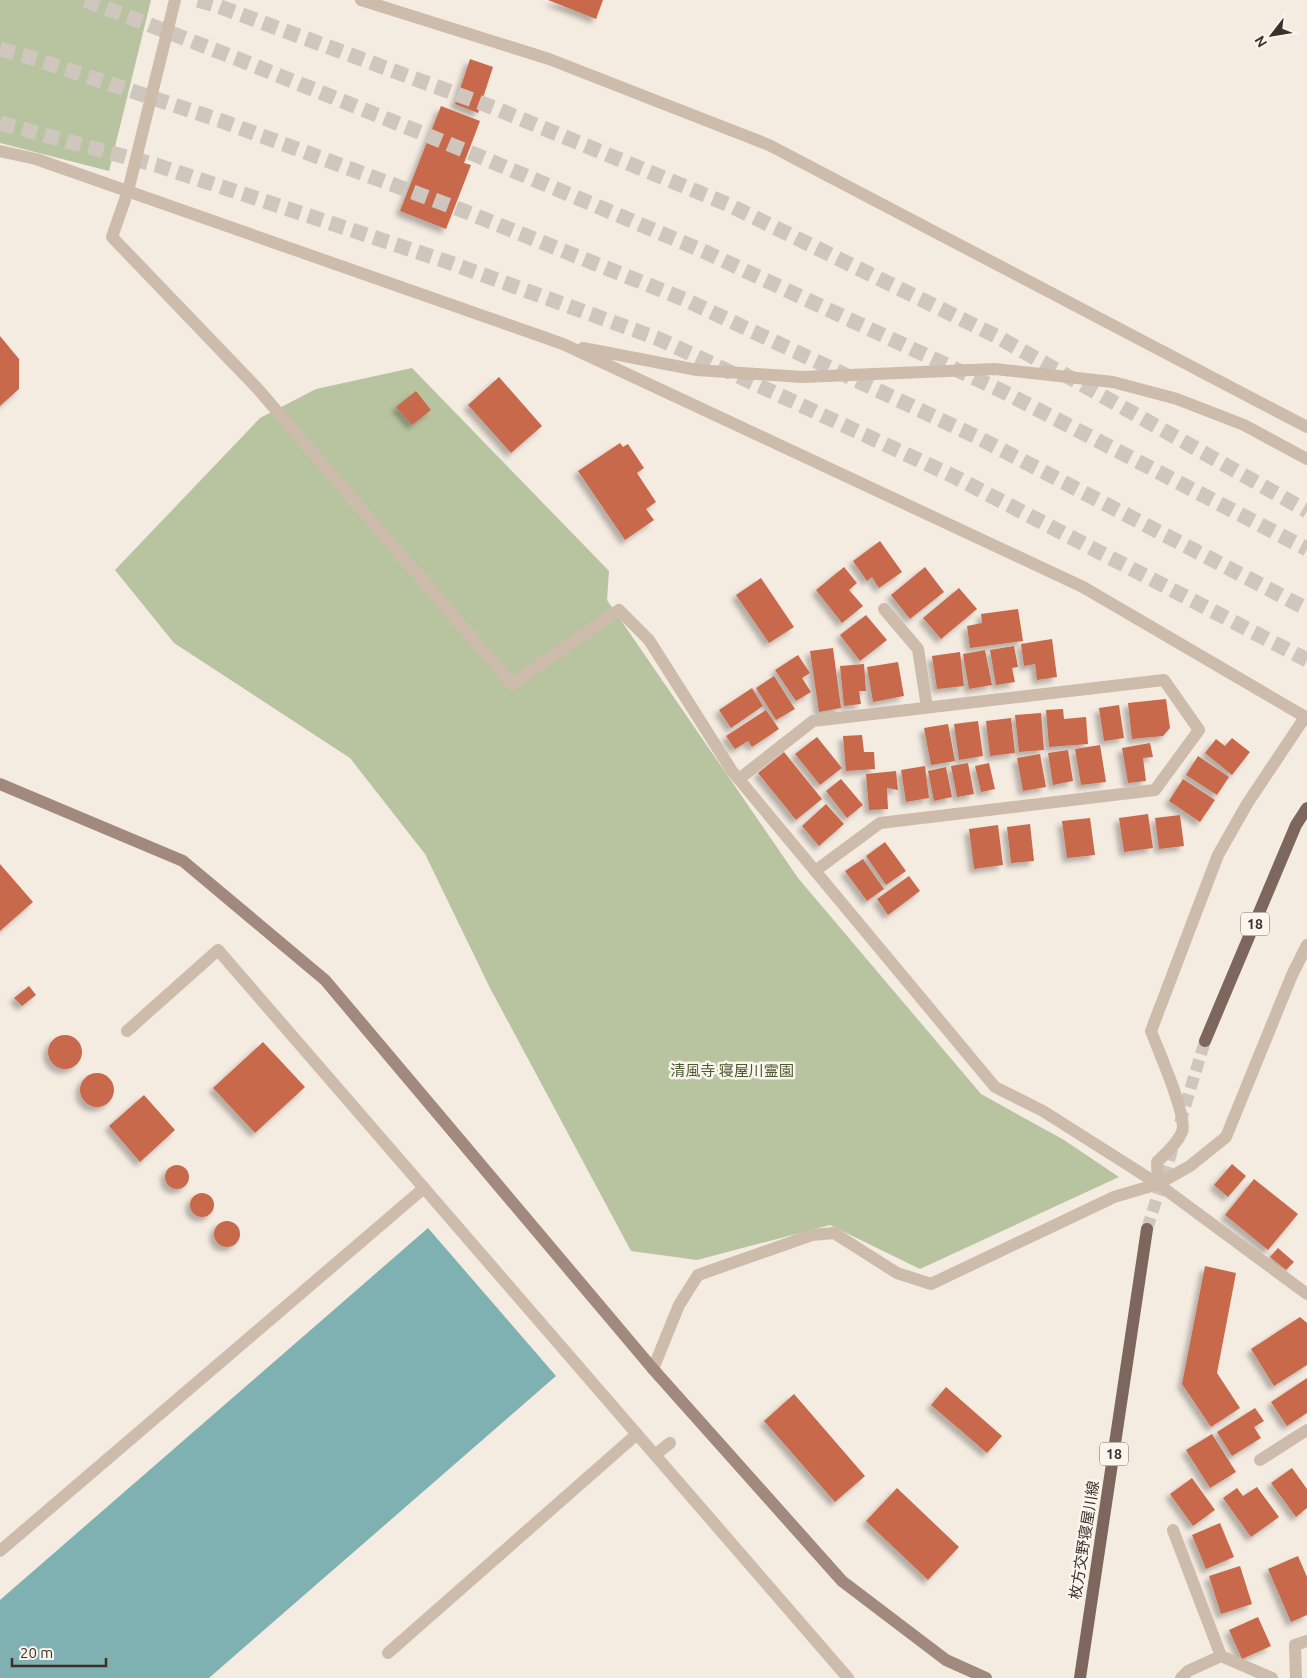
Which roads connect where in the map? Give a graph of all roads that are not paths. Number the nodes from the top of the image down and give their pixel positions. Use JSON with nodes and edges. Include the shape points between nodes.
{"nodes":[{"id":1,"x":176,"y":0,"type":"edge"},
{"id":2,"x":361,"y":0,"type":"edge"},
{"id":3,"x":0,"y":151,"type":"edge"},
{"id":4,"x":128,"y":191,"type":"junction"},
{"id":5,"x":562,"y":344,"type":"junction"},
{"id":6,"x":1307,"y":427,"type":"edge"},
{"id":7,"x":1307,"y":459,"type":"edge"},
{"id":8,"x":884,"y":609,"type":"dead end"},
{"id":9,"x":927,"y":707,"type":"junction"},
{"id":10,"x":1306,"y":718,"type":"edge"},
{"id":11,"x":739,"y":779,"type":"junction"},
{"id":12,"x":0,"y":784,"type":"edge"},
{"id":13,"x":1307,"y":808,"type":"edge"},
{"id":14,"x":815,"y":870,"type":"junction"},
{"id":15,"x":1307,"y":946,"type":"edge"},
{"id":16,"x":127,"y":1031,"type":"dead end"},
{"id":17,"x":1205,"y":1041,"type":"tunnel mouth"},
{"id":18,"x":1158,"y":1184,"type":"junction"},
{"id":19,"x":424,"y":1188,"type":"junction"},
{"id":20,"x":1147,"y":1230,"type":"tunnel mouth"},
{"id":21,"x":1307,"y":1294,"type":"edge"},
{"id":22,"x":653,"y":1369,"type":"junction"},
{"id":23,"x":1307,"y":1430,"type":"edge"},
{"id":24,"x":637,"y":1434,"type":"junction"},
{"id":25,"x":670,"y":1443,"type":"dead end"},
{"id":26,"x":655,"y":1455,"type":"junction"},
{"id":27,"x":1260,"y":1460,"type":"dead end"},
{"id":28,"x":1173,"y":1530,"type":"dead end"},
{"id":29,"x":0,"y":1551,"type":"edge"},
{"id":30,"x":1307,"y":1642,"type":"edge"},
{"id":31,"x":388,"y":1653,"type":"dead end"},
{"id":32,"x":1222,"y":1656,"type":"junction"},
{"id":33,"x":848,"y":1678,"type":"edge"},
{"id":34,"x":986,"y":1678,"type":"edge"},
{"id":35,"x":1080,"y":1678,"type":"edge"},
{"id":36,"x":1181,"y":1678,"type":"edge"},
{"id":37,"x":1272,"y":1678,"type":"edge"},
{"id":38,"x":1296,"y":1678,"type":"edge"}],
"edges":[{"from":1,"to":4,"type":"street"},
{"from":2,"to":6,"type":"street","via":[[549,59],[769,145]]},
{"from":3,"to":4,"type":"street","via":[[36,159]]},
{"from":4,"to":5,"type":"street"},
{"from":4,"to":11,"type":"street","via":[[112,237],[257,388],[512,684],[619,610],[649,640]]},
{"from":5,"to":7,"type":"street","via":[[698,370],[802,377],[995,370],[1113,382],[1177,399],[1244,425]]},
{"from":5,"to":10,"type":"street","via":[[1083,587]]},
{"from":8,"to":9,"type":"street","via":[[918,650]]},
{"from":9,"to":11,"type":"street","via":[[813,721]]},
{"from":9,"to":14,"type":"street","via":[[1164,680],[1199,730],[1155,790],[880,823]]},
{"from":10,"to":18,"type":"street","via":[[1247,804],[1218,855],[1151,1032],[1180,1107],[1183,1130],[1173,1146],[1156,1162]]},
{"from":11,"to":14,"type":"street"},
{"from":12,"to":22,"type":"street","via":[[183,861],[324,980]]},
{"from":13,"to":17,"type":"main road","number":"18","via":[[1296,825]]},
{"from":14,"to":18,"type":"street","via":[[995,1087],[1043,1111]]},
{"from":15,"to":18,"type":"street","via":[[1226,1137],[1190,1166]]},
{"from":16,"to":19,"type":"street","via":[[218,950]]},
{"from":18,"to":21,"type":"street"},
{"from":18,"to":22,"type":"street","via":[[1114,1197],[931,1284],[897,1273],[834,1233],[812,1235],[698,1275],[679,1305]]},
{"from":19,"to":24,"type":"street"},
{"from":19,"to":29,"type":"street"},
{"from":20,"to":35,"type":"main road","name":"枚方交野寝屋川線","number":"18"},
{"from":22,"to":34,"type":"street","via":[[842,1581],[946,1660]]},
{"from":23,"to":27,"type":"street"},
{"from":24,"to":26,"type":"street"},
{"from":24,"to":31,"type":"street"},
{"from":25,"to":26,"type":"street"},
{"from":26,"to":33,"type":"street"},
{"from":28,"to":32,"type":"street"},
{"from":30,"to":38,"type":"street","via":[[1295,1645]]},
{"from":32,"to":36,"type":"street","via":[[1188,1671]]},
{"from":32,"to":37,"type":"street"}]}
